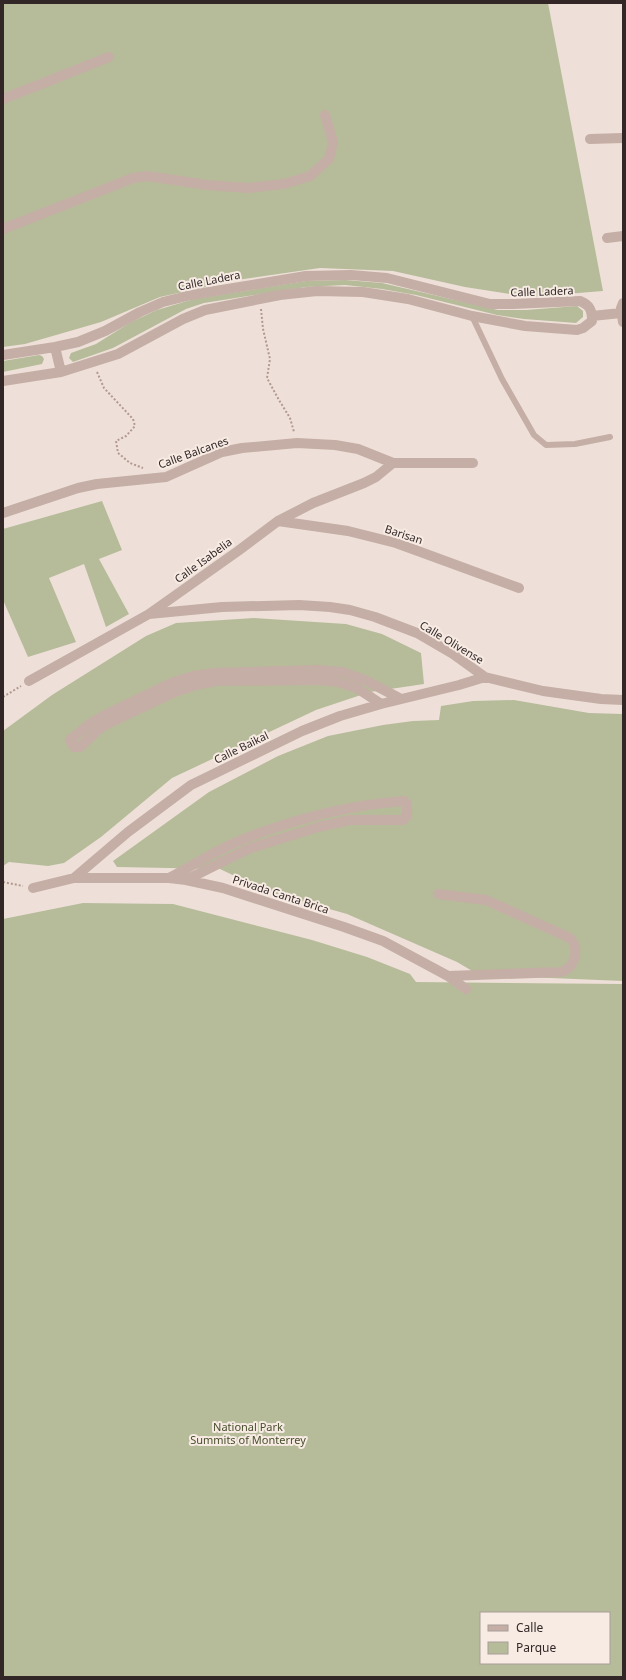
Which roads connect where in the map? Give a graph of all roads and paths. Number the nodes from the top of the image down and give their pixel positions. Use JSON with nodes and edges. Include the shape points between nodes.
{"nodes":[{"id":1,"x":109,"y":57,"type":"dead end"},
{"id":2,"x":3,"y":99,"type":"edge"},
{"id":3,"x":325,"y":115,"type":"dead end"},
{"id":4,"x":623,"y":138,"type":"edge"},
{"id":5,"x":590,"y":139,"type":"dead end"},
{"id":6,"x":3,"y":229,"type":"edge"},
{"id":7,"x":623,"y":236,"type":"edge"},
{"id":8,"x":607,"y":238,"type":"dead end"},
{"id":9,"x":261,"y":298,"type":"junction"},
{"id":10,"x":622,"y":313,"type":"edge"},
{"id":11,"x":472,"y":316,"type":"junction"},
{"id":12,"x":592,"y":316,"type":"junction"},
{"id":13,"x":55,"y":347,"type":"junction"},
{"id":14,"x":3,"y":355,"type":"edge"},
{"id":15,"x":92,"y":362,"type":"junction"},
{"id":16,"x":61,"y":372,"type":"junction"},
{"id":17,"x":3,"y":381,"type":"edge"},
{"id":18,"x":610,"y":437,"type":"dead end"},
{"id":19,"x":297,"y":443,"type":"junction"},
{"id":20,"x":393,"y":463,"type":"junction"},
{"id":21,"x":473,"y":463,"type":"dead end"},
{"id":22,"x":148,"y":470,"type":"dead end"},
{"id":23,"x":3,"y":513,"type":"edge"},
{"id":24,"x":278,"y":520,"type":"junction"},
{"id":25,"x":519,"y":588,"type":"dead end"},
{"id":26,"x":149,"y":614,"type":"junction"},
{"id":27,"x":485,"y":677,"type":"junction"},
{"id":28,"x":29,"y":681,"type":"joint"},
{"id":29,"x":3,"y":697,"type":"edge"},
{"id":30,"x":401,"y":699,"type":"junction"},
{"id":31,"x":623,"y":700,"type":"edge"},
{"id":32,"x":381,"y":704,"type":"junction"},
{"id":33,"x":74,"y":878,"type":"junction"},
{"id":34,"x":169,"y":878,"type":"junction"},
{"id":35,"x":186,"y":880,"type":"junction"},
{"id":36,"x":3,"y":882,"type":"edge"},
{"id":37,"x":33,"y":888,"type":"joint"},
{"id":38,"x":438,"y":894,"type":"dead end"},
{"id":39,"x":448,"y":976,"type":"junction"},
{"id":40,"x":466,"y":989,"type":"dead end"}],
"edges":[{"from":1,"to":2,"type":"street"},
{"from":3,"to":6,"type":"street","via":[[333,142],[329,159],[310,176],[284,184],[248,188],[147,176],[133,178]]},
{"from":4,"to":5,"type":"street"},
{"from":7,"to":8,"type":"street"},
{"from":9,"to":11,"type":"street","via":[[317,292],[363,292],[408,299]]},
{"from":9,"to":15,"type":"street","via":[[205,310],[118,354]]},
{"from":9,"to":19,"type":"path","via":[[263,329],[270,359],[267,378],[290,418]]},
{"from":10,"to":12,"type":"street"},
{"from":11,"to":12,"type":"street","via":[[525,326],[577,330],[588,325],[592,321]]},
{"from":11,"to":18,"type":"lane","via":[[502,379],[534,435],[546,444],[575,444]]},
{"from":12,"to":13,"type":"street","name":"Calle Ladera","via":[[589,306],[580,301],[490,304],[387,278],[328,274],[191,294],[163,302],[78,342]]},
{"from":13,"to":14,"type":"street","name":"Calle Ladera"},
{"from":13,"to":16,"type":"street"},
{"from":15,"to":16,"type":"street"},
{"from":15,"to":22,"type":"path","via":[[104,388],[133,419],[134,426],[126,436],[116,441],[118,453]]},
{"from":16,"to":17,"type":"street"},
{"from":19,"to":20,"type":"street","name":"Calle Balcanes","via":[[347,446]]},
{"from":19,"to":23,"type":"street","name":"Calle Balcanes","via":[[222,452],[166,477],[78,488]]},
{"from":20,"to":21,"type":"street"},
{"from":20,"to":24,"type":"street","name":"Calle Isabelia","via":[[364,483]]},
{"from":24,"to":25,"type":"street","name":"Barisan","via":[[396,543]]},
{"from":24,"to":26,"type":"street","name":"Calle Isabelia"},
{"from":26,"to":27,"type":"street","name":"Calle Olivense","via":[[215,608],[299,605],[350,610],[417,633]]},
{"from":26,"to":28,"type":"street","name":"Calle Isabelia"},
{"from":27,"to":30,"type":"street","name":"Calle Baikal"},
{"from":27,"to":31,"type":"street","name":"Calle Olivense","via":[[543,691],[601,700]]},
{"from":28,"to":29,"type":"path"},
{"from":30,"to":32,"type":"street","name":"Calle Baikal"},
{"from":30,"to":32,"type":"street","via":[[342,672],[215,672],[171,683],[103,716],[70,740],[74,747],[80,747],[107,724],[175,692],[216,681],[338,682],[357,688]]},
{"from":32,"to":33,"type":"street","name":"Calle Baikal","via":[[302,731],[191,785],[128,832]]},
{"from":33,"to":34,"type":"street","name":"Privada Canta Brica"},
{"from":33,"to":37,"type":"street","name":"Calle Baikal"},
{"from":34,"to":35,"type":"street","name":"Privada Canta Brica"},
{"from":34,"to":35,"type":"street","via":[[244,839],[315,816],[377,803],[404,801],[407,804],[407,816],[402,820],[350,820],[318,827],[248,849]]},
{"from":35,"to":39,"type":"street","name":"Privada Canta Brica","via":[[246,894],[383,941]]},
{"from":36,"to":37,"type":"path"},
{"from":38,"to":39,"type":"street","via":[[486,900],[570,938],[575,948],[572,965],[568,970],[561,972]]},
{"from":39,"to":40,"type":"street","name":"Privada Canta Brica"}]}
